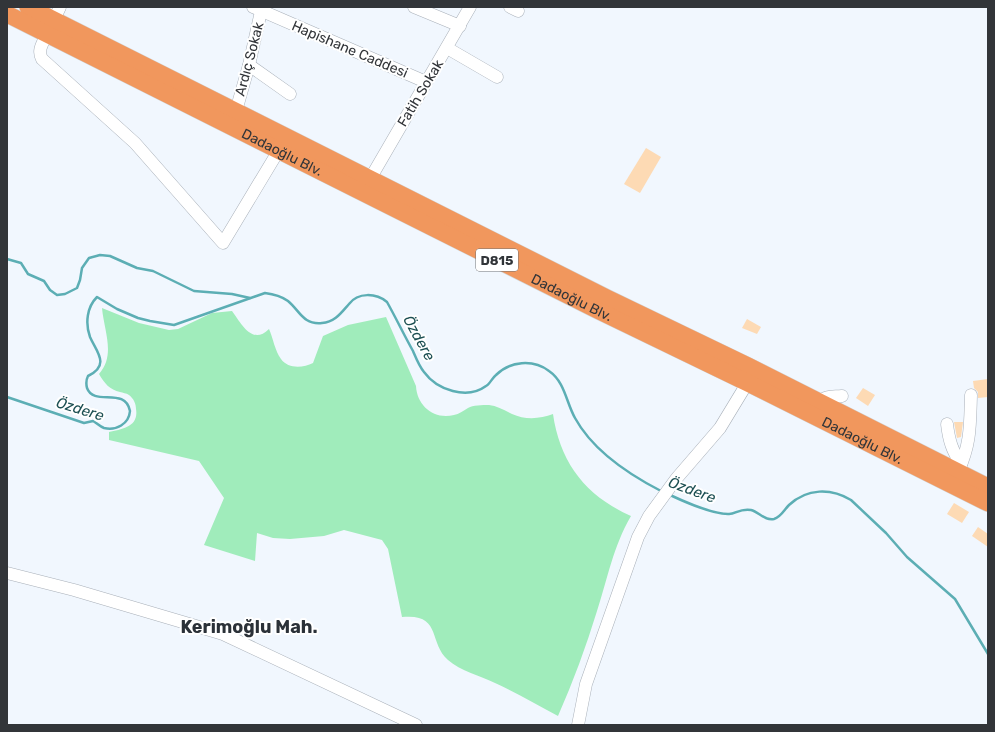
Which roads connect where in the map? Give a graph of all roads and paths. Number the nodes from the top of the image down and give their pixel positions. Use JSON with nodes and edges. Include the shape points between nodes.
{"nodes":[{"id":1,"x":28,"y":7,"type":"edge"},
{"id":2,"x":414,"y":7,"type":"edge"},
{"id":3,"x":470,"y":7,"type":"edge"},
{"id":4,"x":259,"y":9,"type":"edge"},
{"id":5,"x":7,"y":14,"type":"edge"},
{"id":6,"x":54,"y":20,"type":"edge"},
{"id":7,"x":460,"y":26,"type":"junction"},
{"id":8,"x":447,"y":48,"type":"junction"},
{"id":9,"x":249,"y":65,"type":"junction"},
{"id":10,"x":498,"y":77,"type":"dead end"},
{"id":11,"x":426,"y":82,"type":"junction"},
{"id":12,"x":290,"y":94,"type":"dead end"},
{"id":13,"x":236,"y":111,"type":"junction"},
{"id":14,"x":279,"y":150,"type":"junction"},
{"id":15,"x":370,"y":179,"type":"junction"},
{"id":16,"x":752,"y":376,"type":"junction"},
{"id":17,"x":970,"y":395,"type":"dead end"},
{"id":18,"x":842,"y":396,"type":"dead end"},
{"id":19,"x":820,"y":402,"type":"junction"},
{"id":20,"x":947,"y":424,"type":"dead end"},
{"id":21,"x":959,"y":468,"type":"junction"},
{"id":22,"x":988,"y":487,"type":"edge"},
{"id":23,"x":988,"y":504,"type":"edge"},
{"id":24,"x":7,"y":573,"type":"edge"},
{"id":25,"x":416,"y":725,"type":"edge"},
{"id":26,"x":578,"y":725,"type":"edge"}],
"edges":[{"from":1,"to":6,"type":"highway","name":"Dadaoğlu Blv.","number":"D815"},
{"from":2,"to":7,"type":"street"},
{"from":3,"to":7,"type":"street","name":"Fatih Sokak"},
{"from":4,"to":9,"type":"street","name":"Ardıç Sokak"},
{"from":4,"to":11,"type":"street","name":"Hapishane Caddesi"},
{"from":5,"to":6,"type":"highway","name":"Dadaoğlu Blv.","number":"D815"},
{"from":6,"to":13,"type":"highway","name":"Dadaoğlu Blv.","number":"D815"},
{"from":6,"to":14,"type":"highway","name":"Dadaoğlu Blv.","number":"D815"},
{"from":6,"to":14,"type":"street","via":[[39,50],[42,59],[135,143],[223,243]]},
{"from":7,"to":8,"type":"street","name":"Fatih Sokak"},
{"from":8,"to":10,"type":"street"},
{"from":8,"to":11,"type":"street","name":"Fatih Sokak"},
{"from":9,"to":12,"type":"street"},
{"from":9,"to":13,"type":"street","name":"Ardıç Sokak"},
{"from":11,"to":15,"type":"street","name":"Fatih Sokak"},
{"from":13,"to":15,"type":"highway","name":"Dadaoğlu Blv.","number":"D815"},
{"from":14,"to":16,"type":"highway","name":"Dadaoğlu Blv.","number":"D815","via":[[597,310]]},
{"from":15,"to":16,"type":"highway","name":"Dadaoğlu Blv.","number":"D815","via":[[607,298]]},
{"from":16,"to":19,"type":"highway","name":"Dadaoğlu Blv.","number":"D815"},
{"from":16,"to":23,"type":"highway","name":"Dadaoğlu Blv.","number":"D815"},
{"from":16,"to":26,"type":"street","via":[[720,428],[676,479],[649,516],[638,537],[586,684]]},
{"from":17,"to":21,"type":"street","via":[[968,445]]},
{"from":18,"to":19,"type":"street","via":[[828,397]]},
{"from":19,"to":21,"type":"highway","name":"Dadaoğlu Blv.","number":"D815"},
{"from":20,"to":21,"type":"street","via":[[949,442]]},
{"from":21,"to":22,"type":"highway","name":"Dadaoğlu Blv.","number":"D815"},
{"from":24,"to":25,"type":"street","via":[[223,634]]}]}
